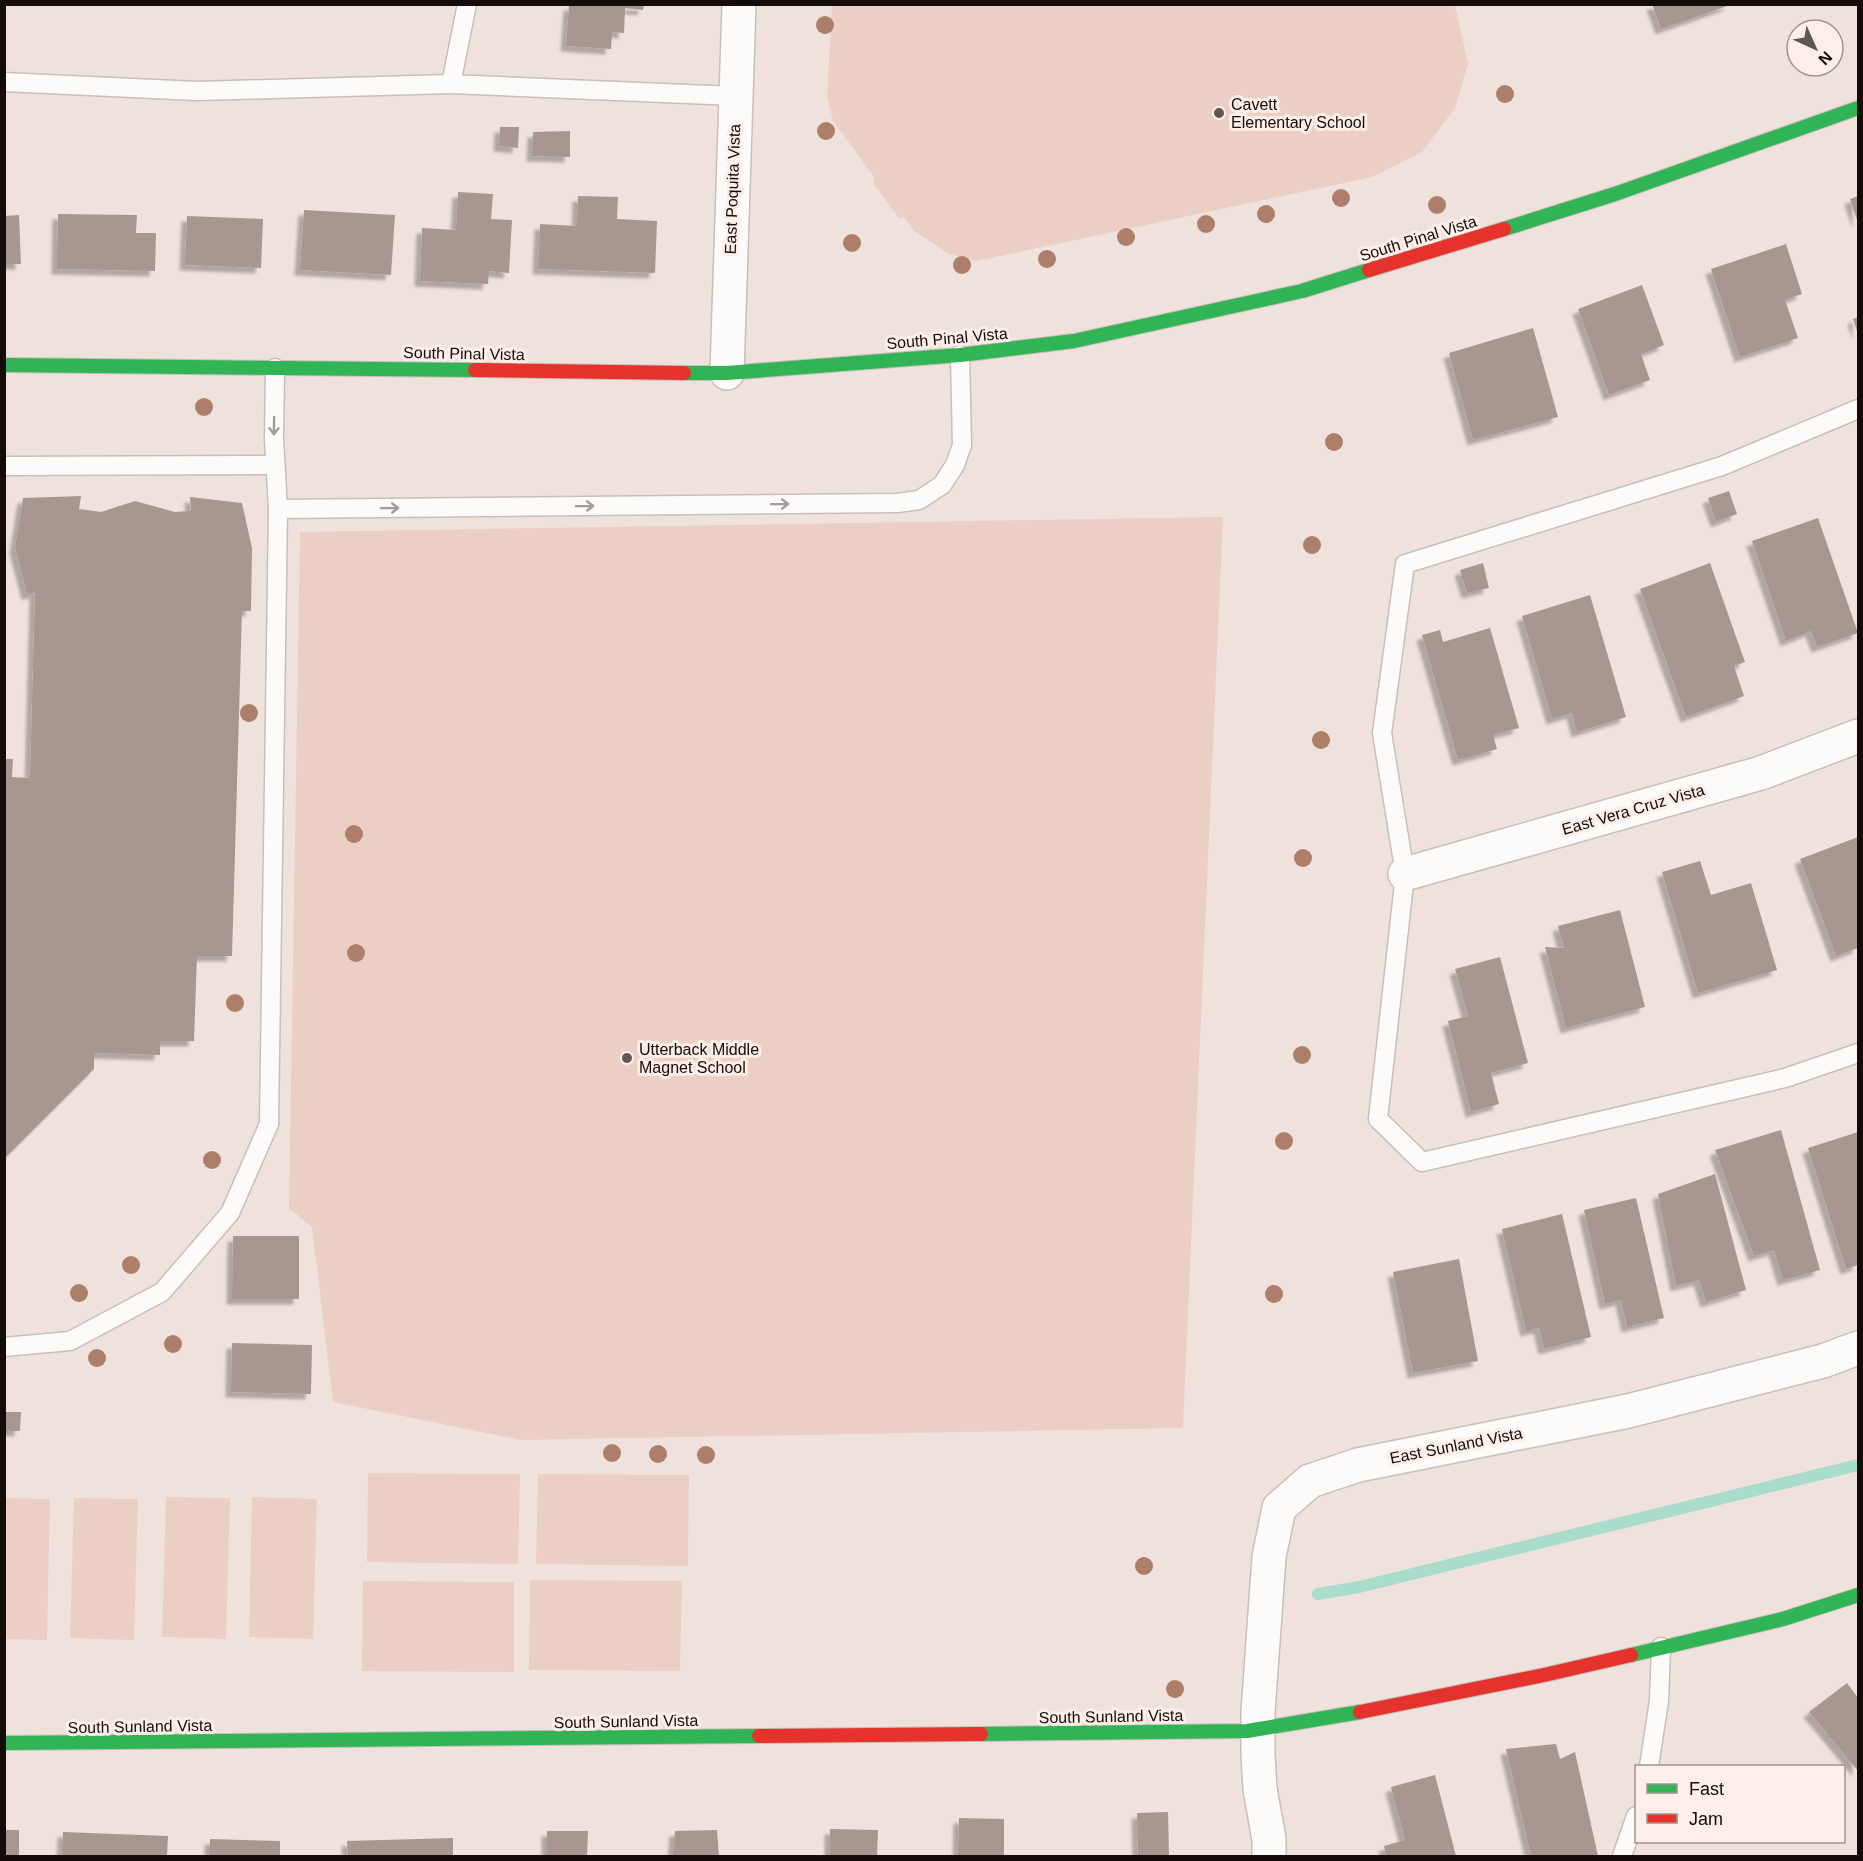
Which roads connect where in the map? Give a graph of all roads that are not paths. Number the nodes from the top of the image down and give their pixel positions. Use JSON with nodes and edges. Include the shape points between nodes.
{"nodes":[{"id":1,"x":467,"y":4,"type":"edge"},
{"id":2,"x":739,"y":4,"type":"edge"},
{"id":3,"x":4,"y":82,"type":"edge"},
{"id":4,"x":452,"y":84,"type":"junction"},
{"id":5,"x":735,"y":96,"type":"junction"},
{"id":6,"x":1858,"y":108,"type":"edge"},
{"id":7,"x":960,"y":355,"type":"junction"},
{"id":8,"x":4,"y":365,"type":"edge"},
{"id":9,"x":275,"y":368,"type":"junction"},
{"id":10,"x":727,"y":373,"type":"junction"},
{"id":11,"x":1858,"y":409,"type":"edge"},
{"id":12,"x":275,"y":465,"type":"junction"},
{"id":13,"x":4,"y":466,"type":"edge"},
{"id":14,"x":278,"y":509,"type":"junction"},
{"id":15,"x":1858,"y":736,"type":"edge"},
{"id":16,"x":1405,"y":874,"type":"junction"},
{"id":17,"x":1858,"y":1053,"type":"edge"},
{"id":18,"x":4,"y":1347,"type":"edge"},
{"id":19,"x":1858,"y":1348,"type":"edge"},
{"id":20,"x":1858,"y":1595,"type":"edge"},
{"id":21,"x":1661,"y":1647,"type":"junction"},
{"id":22,"x":1252,"y":1731,"type":"junction"},
{"id":23,"x":4,"y":1743,"type":"edge"},
{"id":24,"x":1649,"y":1765,"type":"edge"},
{"id":25,"x":1635,"y":1819,"type":"edge"},
{"id":26,"x":1269,"y":1857,"type":"edge"},
{"id":27,"x":1622,"y":1857,"type":"edge"}],
"edges":[{"from":1,"to":4,"type":"lane"},
{"from":2,"to":5,"type":"street","name":"East Poquita Vista"},
{"from":3,"to":4,"type":"lane","via":[[197,90]]},
{"from":4,"to":5,"type":"lane"},
{"from":5,"to":10,"type":"street","name":"East Poquita Vista"},
{"from":6,"to":7,"type":"street","name":"South Pinal Vista","via":[[1615,194],[1302,291],[1074,341]]},
{"from":7,"to":10,"type":"street","name":"South Pinal Vista"},
{"from":14,"to":7,"type":"lane","one_way":true,"via":[[919,500],[942,485],[962,446]]},
{"from":8,"to":9,"type":"street","name":"South Pinal Vista"},
{"from":9,"to":10,"type":"street","name":"South Pinal Vista"},
{"from":9,"to":12,"type":"lane","one_way":true},
{"from":11,"to":16,"type":"lane","via":[[1722,466],[1405,564],[1382,733]]},
{"from":12,"to":13,"type":"lane"},
{"from":12,"to":14,"type":"lane"},
{"from":14,"to":18,"type":"lane","via":[[269,1124],[230,1213],[162,1292],[70,1341]]},
{"from":15,"to":16,"type":"street","name":"East Vera Cruz Vista","via":[[1761,773]]},
{"from":16,"to":17,"type":"lane","via":[[1378,1119],[1422,1162],[1785,1078]]},
{"from":19,"to":22,"type":"street","name":"East Sunland Vista","via":[[1822,1361],[1628,1411],[1358,1465],[1310,1481],[1279,1508],[1269,1557]]},
{"from":20,"to":21,"type":"street","via":[[1783,1619]]},
{"from":21,"to":22,"type":"street","via":[[1544,1675]]},
{"from":21,"to":24,"type":"lane","via":[[1659,1701]]},
{"from":22,"to":23,"type":"street","name":"South Sunland Vista"},
{"from":22,"to":26,"type":"street","name":"East Sunland Vista"},
{"from":25,"to":27,"type":"lane"}]}
